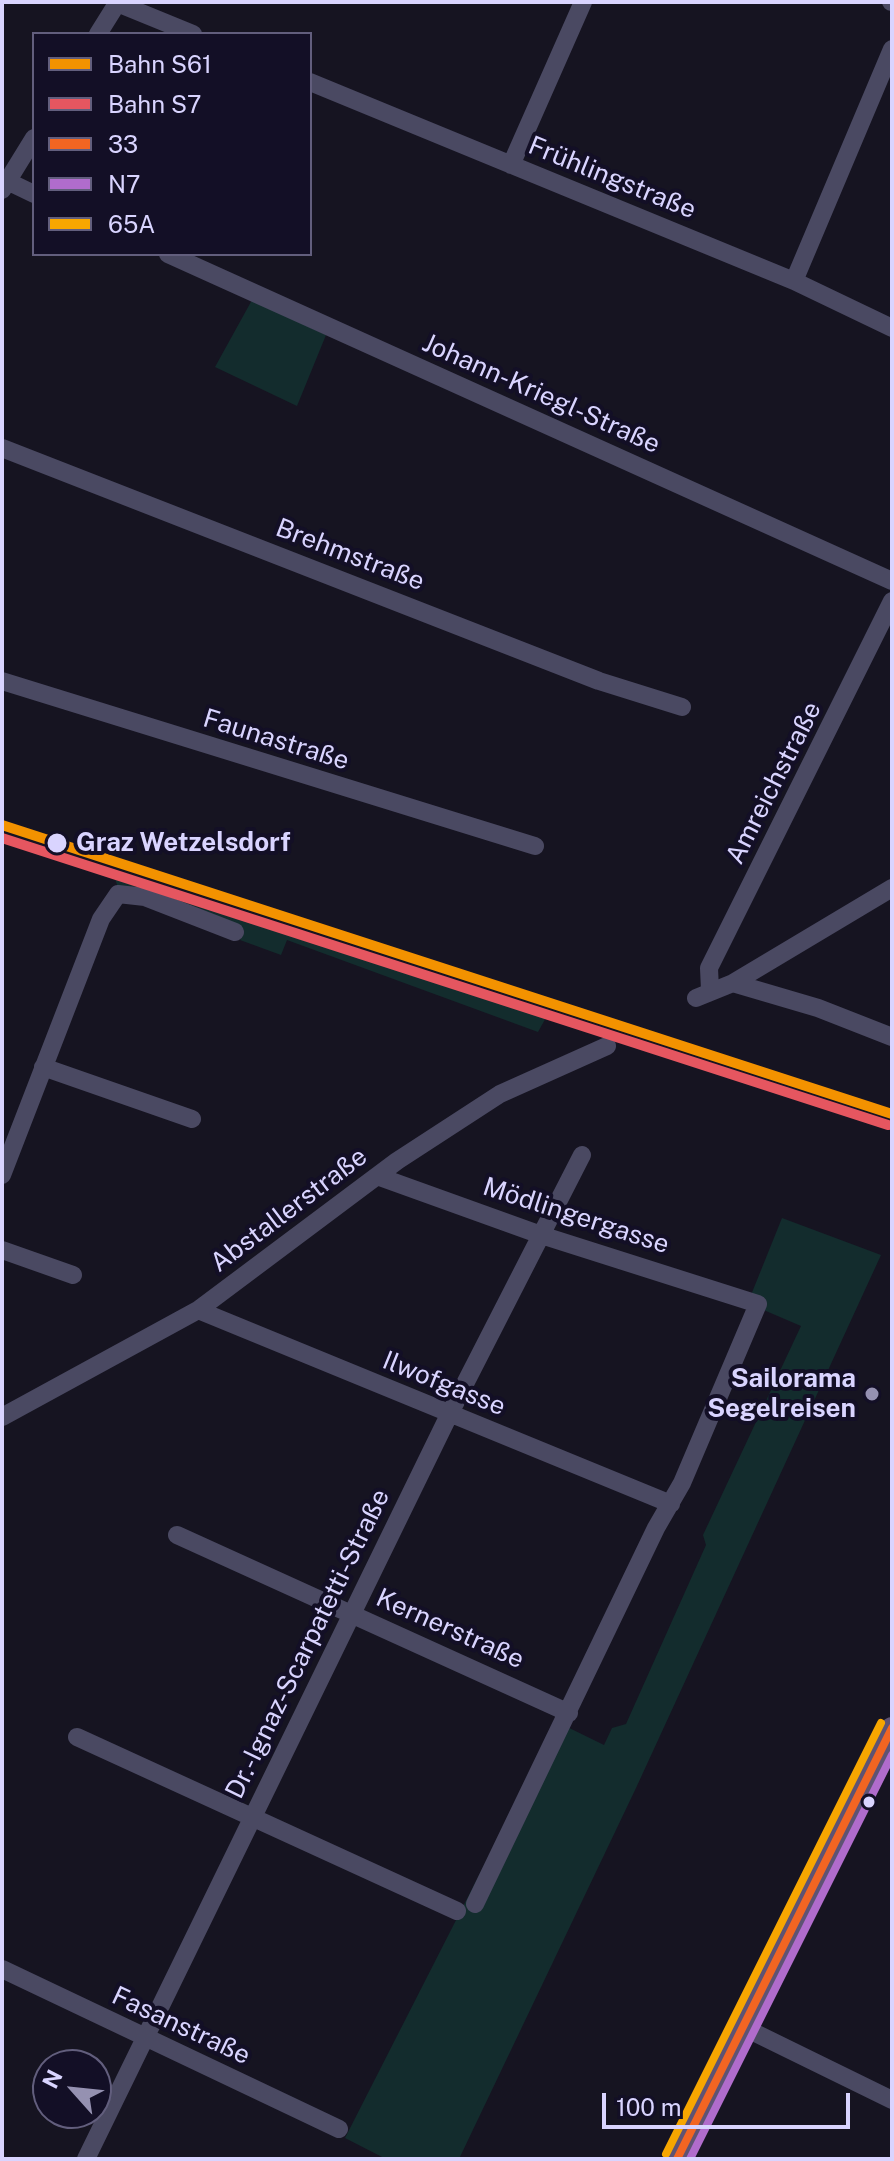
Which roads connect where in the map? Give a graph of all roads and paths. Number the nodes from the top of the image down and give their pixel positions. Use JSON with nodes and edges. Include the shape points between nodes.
{"nodes":[{"id":1,"x":118,"y":2,"type":"edge"},
{"id":2,"x":583,"y":2,"type":"edge"},
{"id":3,"x":99,"y":32,"type":"edge"},
{"id":4,"x":188,"y":32,"type":"edge"},
{"id":5,"x":892,"y":49,"type":"edge"},
{"id":6,"x":312,"y":83,"type":"edge"},
{"id":7,"x":32,"y":141,"type":"edge"},
{"id":8,"x":511,"y":165,"type":"junction"},
{"id":9,"x":5,"y":186,"type":"edge"},
{"id":10,"x":32,"y":193,"type":"edge"},
{"id":11,"x":172,"y":256,"type":"edge"},
{"id":12,"x":794,"y":281,"type":"junction"},
{"id":13,"x":892,"y":328,"type":"edge"},
{"id":14,"x":2,"y":448,"type":"edge"},
{"id":15,"x":892,"y":581,"type":"edge"},
{"id":16,"x":892,"y":601,"type":"edge"},
{"id":17,"x":2,"y":681,"type":"edge"},
{"id":18,"x":682,"y":707,"type":"dead end"},
{"id":19,"x":535,"y":846,"type":"dead end"},
{"id":20,"x":892,"y":888,"type":"edge"},
{"id":21,"x":235,"y":932,"type":"dead end"},
{"id":22,"x":733,"y":983,"type":"junction"},
{"id":23,"x":892,"y":1037,"type":"edge"},
{"id":24,"x":607,"y":1046,"type":"dead end"},
{"id":25,"x":43,"y":1067,"type":"junction"},
{"id":26,"x":192,"y":1119,"type":"dead end"},
{"id":27,"x":582,"y":1155,"type":"dead end"},
{"id":28,"x":2,"y":1175,"type":"edge"},
{"id":29,"x":377,"y":1176,"type":"junction"},
{"id":30,"x":541,"y":1235,"type":"junction"},
{"id":31,"x":2,"y":1250,"type":"edge"},
{"id":32,"x":73,"y":1275,"type":"dead end"},
{"id":33,"x":198,"y":1310,"type":"junction"},
{"id":34,"x":449,"y":1415,"type":"junction"},
{"id":35,"x":2,"y":1417,"type":"edge"},
{"id":36,"x":671,"y":1504,"type":"junction"},
{"id":37,"x":177,"y":1535,"type":"dead end"},
{"id":38,"x":353,"y":1614,"type":"junction"},
{"id":39,"x":569,"y":1713,"type":"junction"},
{"id":40,"x":891,"y":1735,"type":"edge"},
{"id":41,"x":77,"y":1737,"type":"dead end"},
{"id":42,"x":252,"y":1818,"type":"junction"},
{"id":43,"x":475,"y":1904,"type":"dead end"},
{"id":44,"x":457,"y":1911,"type":"dead end"},
{"id":45,"x":2,"y":1969,"type":"edge"},
{"id":46,"x":743,"y":2027,"type":"junction"},
{"id":47,"x":144,"y":2038,"type":"junction"},
{"id":48,"x":892,"y":2100,"type":"edge"},
{"id":49,"x":339,"y":2129,"type":"dead end"},
{"id":50,"x":86,"y":2159,"type":"edge"},
{"id":51,"x":677,"y":2159,"type":"edge"}],
"edges":[{"from":1,"to":3,"type":"street"},
{"from":1,"to":4,"type":"street"},
{"from":2,"to":8,"type":"street"},
{"from":5,"to":12,"type":"street"},
{"from":6,"to":8,"type":"street","name":"Frühlingstraße"},
{"from":7,"to":9,"type":"street"},
{"from":8,"to":12,"type":"street","name":"Frühlingstraße"},
{"from":9,"to":10,"type":"street"},
{"from":11,"to":15,"type":"street","name":"Johann-Kriegl-Straße"},
{"from":12,"to":13,"type":"street","name":"Frühlingstraße"},
{"from":14,"to":18,"type":"street","name":"Brehmstraße","via":[[610,686]]},
{"from":16,"to":22,"type":"street","name":"Amreichstraße","via":[[709,968],[703,994]]},
{"from":17,"to":19,"type":"street","name":"Faunastraße"},
{"from":20,"to":22,"type":"street"},
{"from":21,"to":25,"type":"street","via":[[145,897],[118,894],[101,919]]},
{"from":22,"to":23,"type":"street"},
{"from":24,"to":29,"type":"street","name":"Abstallerstraße","via":[[500,1094]]},
{"from":25,"to":26,"type":"street"},
{"from":25,"to":28,"type":"street"},
{"from":27,"to":30,"type":"street","name":"Dr.-Ignaz-Scarpatetti-Straße"},
{"from":29,"to":30,"type":"street","name":"Mödlingergasse"},
{"from":29,"to":33,"type":"street","name":"Abstallerstraße"},
{"from":30,"to":34,"type":"street","name":"Dr.-Ignaz-Scarpatetti-Straße"},
{"from":30,"to":36,"type":"street","name":"Mödlingergasse","via":[[758,1304]]},
{"from":31,"to":32,"type":"street"},
{"from":33,"to":34,"type":"street","name":"Ilwofgasse"},
{"from":33,"to":35,"type":"street","name":"Abstallerstraße"},
{"from":34,"to":36,"type":"street","name":"Ilwofgasse"},
{"from":34,"to":38,"type":"street","name":"Dr.-Ignaz-Scarpatetti-Straße"},
{"from":36,"to":39,"type":"street"},
{"from":37,"to":38,"type":"street","name":"Kernerstraße"},
{"from":38,"to":39,"type":"street","name":"Kernerstraße"},
{"from":38,"to":42,"type":"street","name":"Dr.-Ignaz-Scarpatetti-Straße"},
{"from":39,"to":43,"type":"street"},
{"from":40,"to":46,"type":"main road"},
{"from":41,"to":42,"type":"street"},
{"from":42,"to":44,"type":"street"},
{"from":42,"to":47,"type":"street","name":"Dr.-Ignaz-Scarpatetti-Straße"},
{"from":45,"to":47,"type":"street","name":"Fasanstraße"},
{"from":46,"to":48,"type":"street"},
{"from":46,"to":51,"type":"main road"},
{"from":47,"to":49,"type":"street","name":"Fasanstraße"},
{"from":47,"to":50,"type":"street","name":"Dr.-Ignaz-Scarpatetti-Straße"}]}
